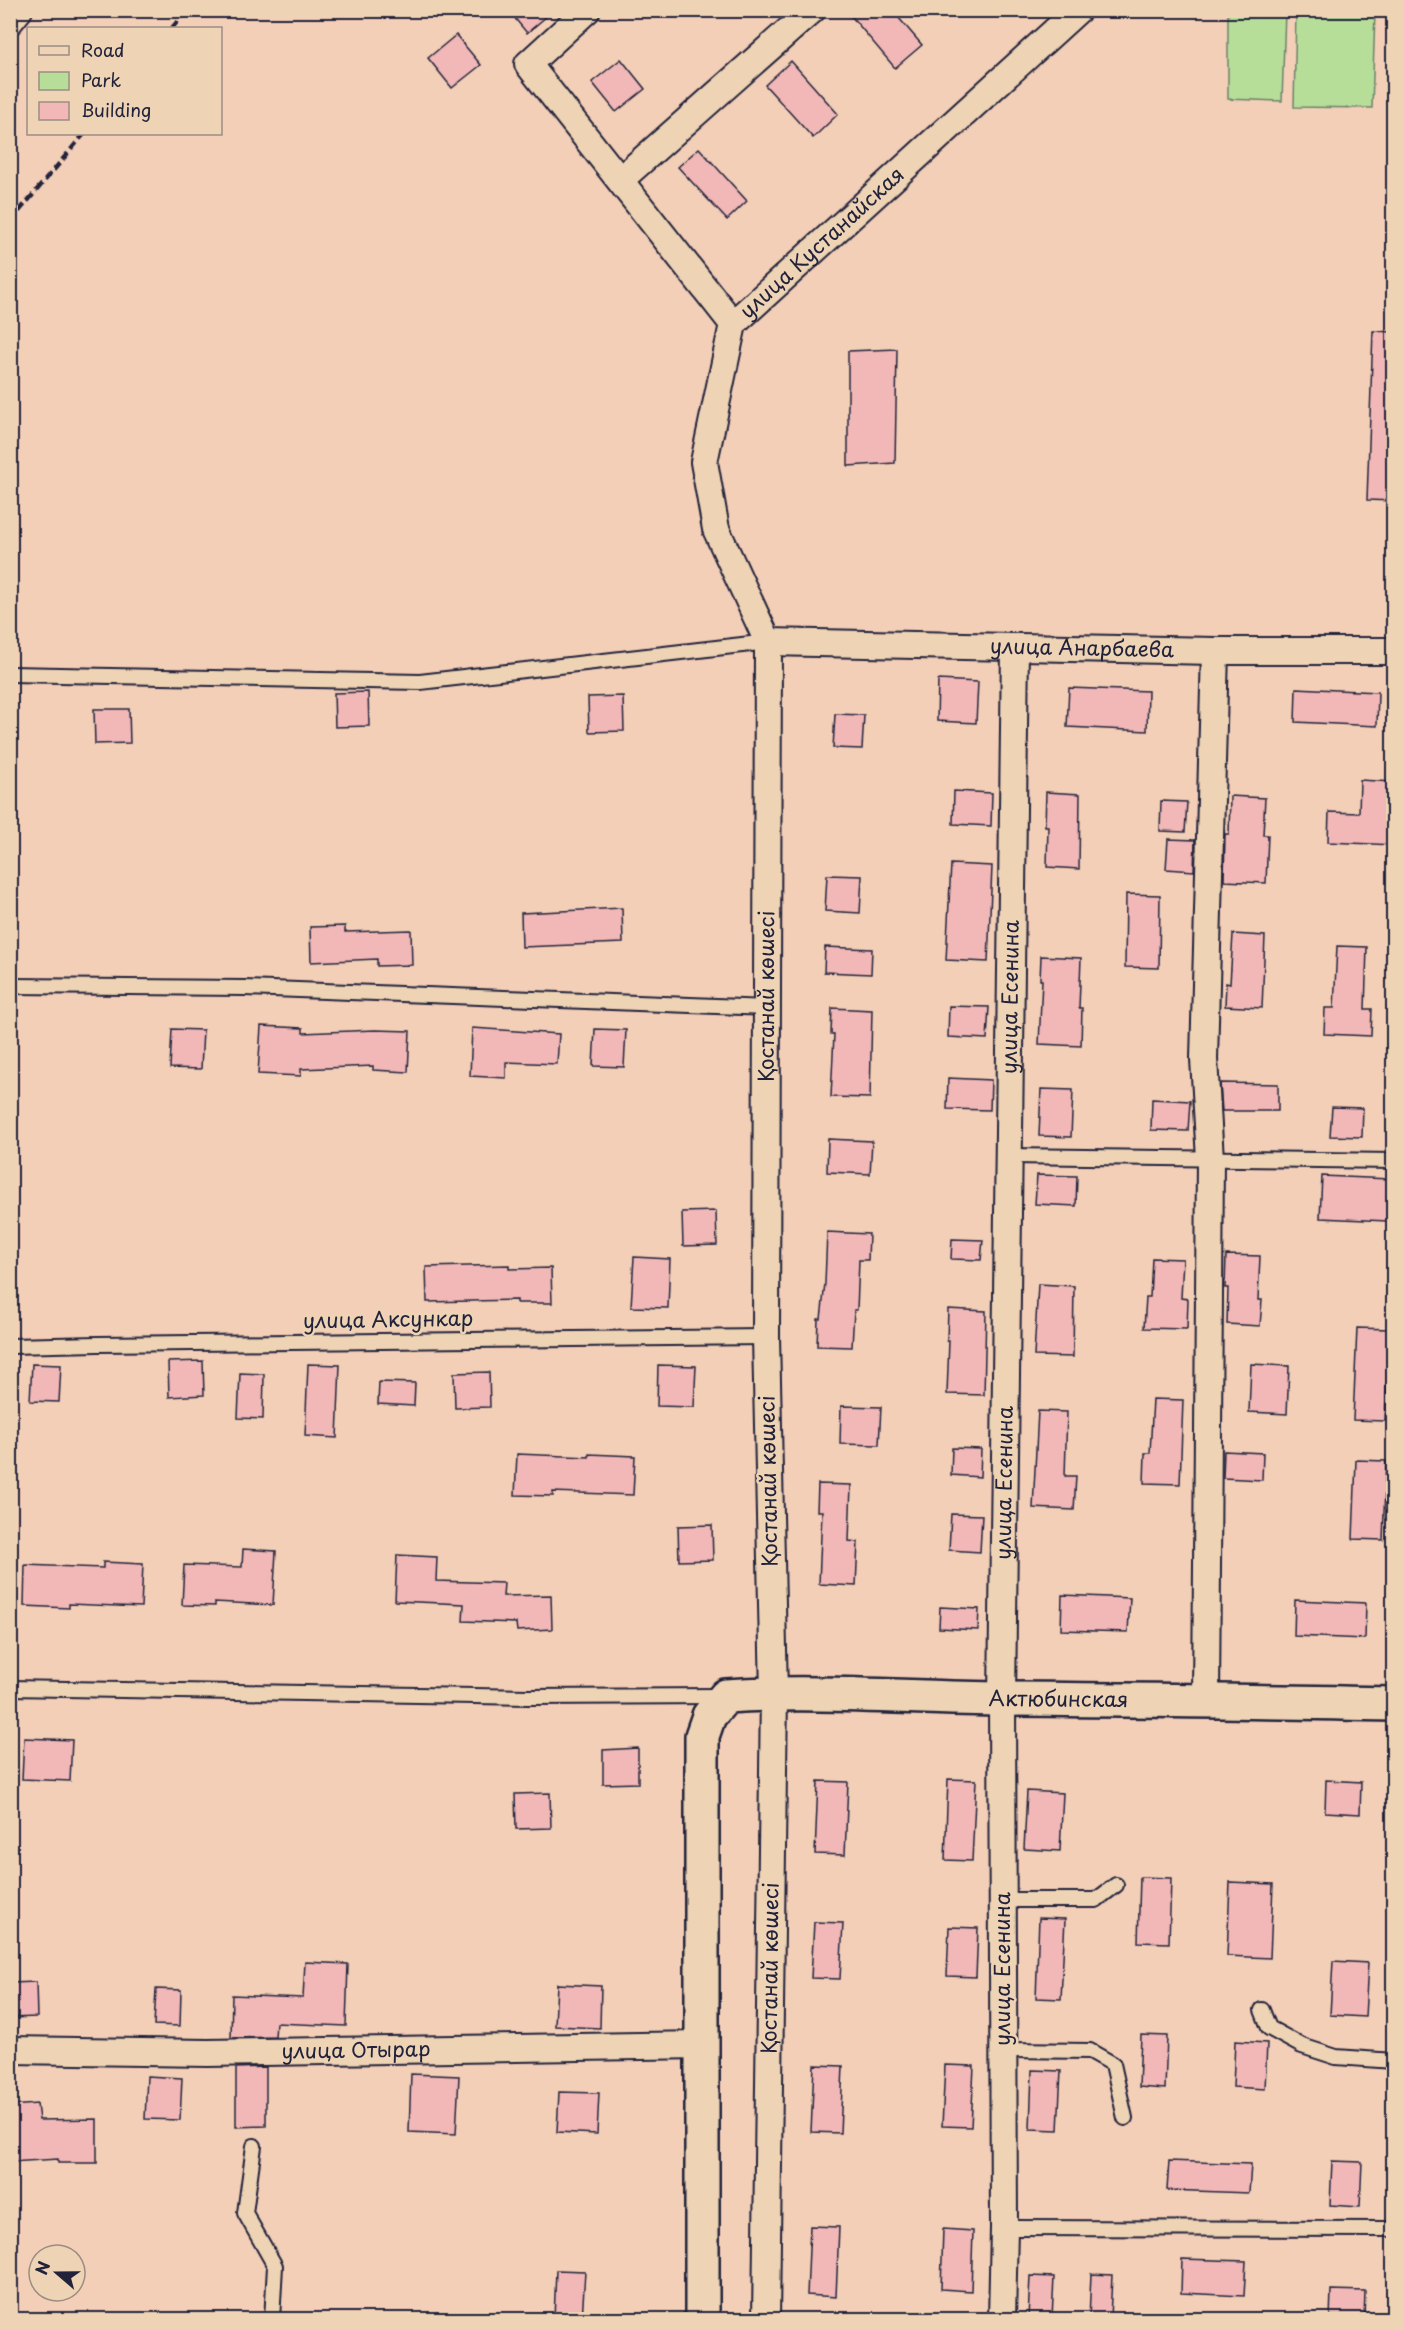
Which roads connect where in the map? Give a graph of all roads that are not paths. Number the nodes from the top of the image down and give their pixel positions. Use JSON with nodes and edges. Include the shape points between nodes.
{"nodes":[{"id":1,"x":19,"y":10,"type":"edge"},
{"id":2,"x":586,"y":10,"type":"edge"},
{"id":3,"x":812,"y":10,"type":"edge"},
{"id":4,"x":1078,"y":10,"type":"edge"},
{"id":5,"x":10,"y":21,"type":"edge"},
{"id":6,"x":620,"y":180,"type":"junction"},
{"id":7,"x":733,"y":324,"type":"junction"},
{"id":8,"x":768,"y":642,"type":"junction"},
{"id":9,"x":1015,"y":647,"type":"junction"},
{"id":10,"x":1215,"y":651,"type":"junction"},
{"id":11,"x":1394,"y":651,"type":"edge"},
{"id":12,"x":10,"y":674,"type":"edge"},
{"id":13,"x":10,"y":986,"type":"edge"},
{"id":14,"x":768,"y":1008,"type":"junction"},
{"id":15,"x":1007,"y":1156,"type":"junction"},
{"id":16,"x":1210,"y":1160,"type":"junction"},
{"id":17,"x":1394,"y":1161,"type":"edge"},
{"id":18,"x":766,"y":1337,"type":"junction"},
{"id":19,"x":10,"y":1346,"type":"edge"},
{"id":20,"x":10,"y":1688,"type":"edge"},
{"id":21,"x":774,"y":1693,"type":"junction"},
{"id":22,"x":726,"y":1696,"type":"junction"},
{"id":23,"x":1002,"y":1699,"type":"junction"},
{"id":24,"x":1206,"y":1700,"type":"junction"},
{"id":25,"x":1394,"y":1704,"type":"edge"},
{"id":26,"x":1116,"y":1885,"type":"dead end"},
{"id":27,"x":1002,"y":1900,"type":"junction"},
{"id":28,"x":1262,"y":2010,"type":"dead end"},
{"id":29,"x":702,"y":2045,"type":"junction"},
{"id":30,"x":10,"y":2050,"type":"edge"},
{"id":31,"x":1003,"y":2050,"type":"junction"},
{"id":32,"x":1394,"y":2061,"type":"edge"},
{"id":33,"x":1125,"y":2118,"type":"dead end"},
{"id":34,"x":254,"y":2146,"type":"dead end"},
{"id":35,"x":1004,"y":2228,"type":"junction"},
{"id":36,"x":1394,"y":2229,"type":"edge"},
{"id":37,"x":272,"y":2319,"type":"edge"},
{"id":38,"x":702,"y":2319,"type":"edge"},
{"id":39,"x":766,"y":2319,"type":"edge"},
{"id":40,"x":1002,"y":2319,"type":"edge"}],
"edges":[{"from":1,"to":5,"type":"street"},
{"from":2,"to":6,"type":"street","via":[[528,64]]},
{"from":3,"to":6,"type":"street"},
{"from":4,"to":7,"type":"street","name":"улица Кустанайская"},
{"from":6,"to":7,"type":"street"},
{"from":7,"to":8,"type":"street","name":"улица Кустанайская","via":[[704,462],[716,529]]},
{"from":8,"to":9,"type":"street","name":"улица Анарбаева"},
{"from":8,"to":12,"type":"lane","via":[[420,682]]},
{"from":8,"to":14,"type":"street","name":"Қостанай көшесі"},
{"from":9,"to":10,"type":"street","name":"улица Анарбаева"},
{"from":9,"to":15,"type":"street","name":"улица Есенина"},
{"from":10,"to":11,"type":"street","name":"улица Анарбаева"},
{"from":10,"to":16,"type":"street","via":[[1204,1059]]},
{"from":13,"to":14,"type":"lane","via":[[245,988]]},
{"from":14,"to":18,"type":"street","name":"Қостанай көшесі"},
{"from":15,"to":16,"type":"lane"},
{"from":15,"to":23,"type":"street","name":"улица Есенина"},
{"from":16,"to":17,"type":"lane"},
{"from":16,"to":24,"type":"street"},
{"from":18,"to":19,"type":"lane","name":"улица Аксункар"},
{"from":18,"to":21,"type":"street","name":"Қостанай көшесі"},
{"from":20,"to":22,"type":"lane","via":[[528,1697]]},
{"from":21,"to":22,"type":"street","name":"Актюбинская"},
{"from":21,"to":23,"type":"street","name":"Актюбинская"},
{"from":21,"to":39,"type":"street","name":"Қостанай көшесі"},
{"from":22,"to":29,"type":"street","via":[[709,1716],[702,1736]]},
{"from":23,"to":24,"type":"street","name":"Актюбинская"},
{"from":23,"to":27,"type":"street","name":"улица Есенина"},
{"from":24,"to":25,"type":"street","name":"Актюбинская"},
{"from":26,"to":27,"type":"lane","via":[[1096,1900]]},
{"from":27,"to":31,"type":"street","name":"улица Есенина"},
{"from":28,"to":32,"type":"lane","via":[[1269,2028],[1302,2046],[1336,2057]]},
{"from":29,"to":30,"type":"street","name":"улица Отырар","via":[[208,2052]]},
{"from":29,"to":38,"type":"street"},
{"from":31,"to":33,"type":"lane","via":[[1090,2051],[1113,2064]]},
{"from":31,"to":35,"type":"street","name":"улица Есенина"},
{"from":34,"to":37,"type":"lane","via":[[245,2213],[275,2266]]},
{"from":35,"to":36,"type":"lane"},
{"from":35,"to":40,"type":"street","name":"улица Есенина"}]}
